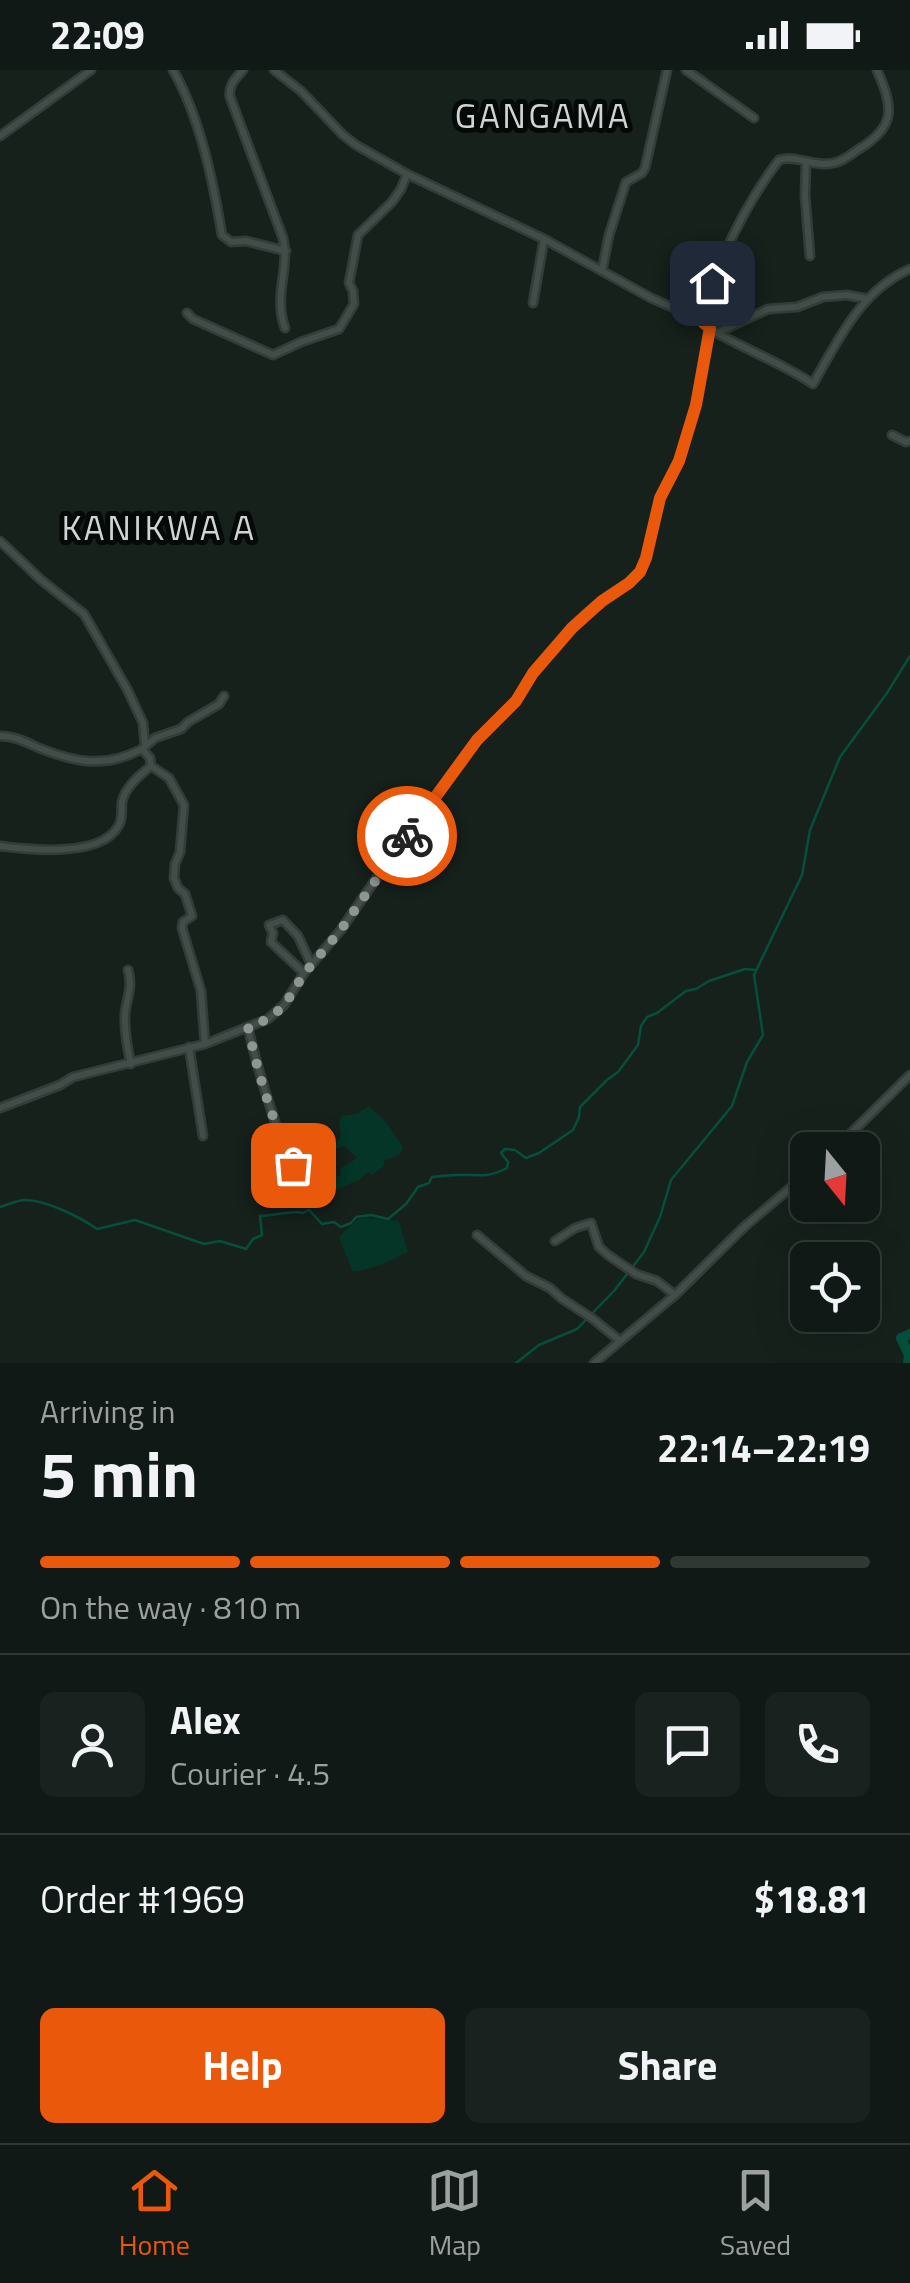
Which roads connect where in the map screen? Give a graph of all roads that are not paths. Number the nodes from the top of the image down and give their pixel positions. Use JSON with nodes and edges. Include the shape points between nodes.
{"nodes":[{"id":1,"x":91,"y":70,"type":"edge"},
{"id":2,"x":173,"y":70,"type":"edge"},
{"id":3,"x":243,"y":70,"type":"edge"},
{"id":4,"x":274,"y":70,"type":"edge"},
{"id":5,"x":667,"y":70,"type":"edge"},
{"id":6,"x":686,"y":70,"type":"edge"},
{"id":7,"x":877,"y":70,"type":"edge"},
{"id":8,"x":754,"y":118,"type":"dead end"},
{"id":9,"x":0,"y":136,"type":"edge"},
{"id":10,"x":806,"y":163,"type":"junction"},
{"id":11,"x":406,"y":174,"type":"junction"},
{"id":12,"x":544,"y":238,"type":"junction"},
{"id":13,"x":286,"y":251,"type":"junction"},
{"id":14,"x":810,"y":256,"type":"dead end"},
{"id":15,"x":910,"y":269,"type":"edge"},
{"id":16,"x":602,"y":271,"type":"junction"},
{"id":17,"x":868,"y":299,"type":"junction"},
{"id":18,"x":533,"y":302,"type":"dead end"},
{"id":19,"x":187,"y":313,"type":"dead end"},
{"id":20,"x":699,"y":319,"type":"junction"},
{"id":21,"x":286,"y":328,"type":"dead end"},
{"id":22,"x":713,"y":331,"type":"junction"},
{"id":23,"x":892,"y":436,"type":"dead end"},
{"id":24,"x":910,"y":442,"type":"edge"},
{"id":25,"x":0,"y":541,"type":"edge"},
{"id":26,"x":224,"y":696,"type":"dead end"},
{"id":27,"x":0,"y":736,"type":"edge"},
{"id":28,"x":144,"y":747,"type":"junction"},
{"id":29,"x":152,"y":766,"type":"junction"},
{"id":30,"x":0,"y":846,"type":"edge"},
{"id":31,"x":311,"y":966,"type":"junction"},
{"id":32,"x":128,"y":970,"type":"dead end"},
{"id":33,"x":304,"y":974,"type":"junction"},
{"id":34,"x":248,"y":1027,"type":"junction"},
{"id":35,"x":205,"y":1044,"type":"junction"},
{"id":36,"x":189,"y":1047,"type":"junction"},
{"id":37,"x":131,"y":1064,"type":"junction"},
{"id":38,"x":910,"y":1075,"type":"edge"},
{"id":39,"x":0,"y":1108,"type":"edge"},
{"id":40,"x":852,"y":1132,"type":"edge"},
{"id":41,"x":202,"y":1136,"type":"dead end"},
{"id":42,"x":293,"y":1165,"type":"dead end"},
{"id":43,"x":790,"y":1188,"type":"edge"},
{"id":44,"x":477,"y":1235,"type":"dead end"},
{"id":45,"x":555,"y":1242,"type":"dead end"},
{"id":46,"x":675,"y":1296,"type":"junction"},
{"id":47,"x":619,"y":1340,"type":"junction"},
{"id":48,"x":594,"y":1363,"type":"edge"}],
"edges":[{"from":1,"to":9,"type":"street"},
{"from":2,"to":13,"type":"street","via":[[190,104],[222,235]]},
{"from":3,"to":13,"type":"street","via":[[230,96]]},
{"from":4,"to":11,"type":"street","via":[[356,145]]},
{"from":5,"to":16,"type":"street","via":[[645,168],[626,182]]},
{"from":6,"to":8,"type":"street"},
{"from":7,"to":10,"type":"street","via":[[890,110],[879,135],[842,161]]},
{"from":10,"to":14,"type":"street"},
{"from":10,"to":20,"type":"street","via":[[778,160],[727,246]]},
{"from":11,"to":12,"type":"street"},
{"from":11,"to":19,"type":"street","via":[[392,202],[358,235],[349,283],[354,304],[339,329],[273,355]]},
{"from":12,"to":16,"type":"street"},
{"from":12,"to":18,"type":"street"},
{"from":13,"to":21,"type":"street","via":[[279,296]]},
{"from":15,"to":17,"type":"street"},
{"from":16,"to":20,"type":"street"},
{"from":17,"to":22,"type":"street","via":[[823,297]]},
{"from":17,"to":22,"type":"street","via":[[814,384]]},
{"from":20,"to":22,"type":"street"},
{"from":22,"to":31,"type":"street","via":[[696,405],[640,572],[572,628],[533,673]]},
{"from":23,"to":24,"type":"street"},
{"from":25,"to":28,"type":"street","via":[[84,614],[143,723]]},
{"from":26,"to":28,"type":"street"},
{"from":27,"to":28,"type":"street","via":[[100,762]]},
{"from":28,"to":29,"type":"street"},
{"from":29,"to":30,"type":"street","via":[[123,797],[122,821],[104,839],[51,850]]},
{"from":29,"to":35,"type":"street","via":[[168,778],[185,809],[174,878],[191,910],[182,928],[201,991]]},
{"from":31,"to":33,"type":"street"},
{"from":31,"to":33,"type":"street","via":[[298,936],[282,920],[270,924],[271,942]]},
{"from":32,"to":37,"type":"street","via":[[125,1040]]},
{"from":33,"to":34,"type":"street","via":[[278,1012]]},
{"from":34,"to":35,"type":"street"},
{"from":34,"to":42,"type":"street"},
{"from":35,"to":36,"type":"street"},
{"from":36,"to":37,"type":"street"},
{"from":36,"to":41,"type":"street"},
{"from":37,"to":39,"type":"street","via":[[73,1077]]},
{"from":38,"to":40,"type":"street"},
{"from":43,"to":46,"type":"street"},
{"from":44,"to":47,"type":"street"},
{"from":45,"to":46,"type":"street","via":[[591,1222],[599,1246]]},
{"from":46,"to":47,"type":"street"},
{"from":47,"to":48,"type":"street"}]}
